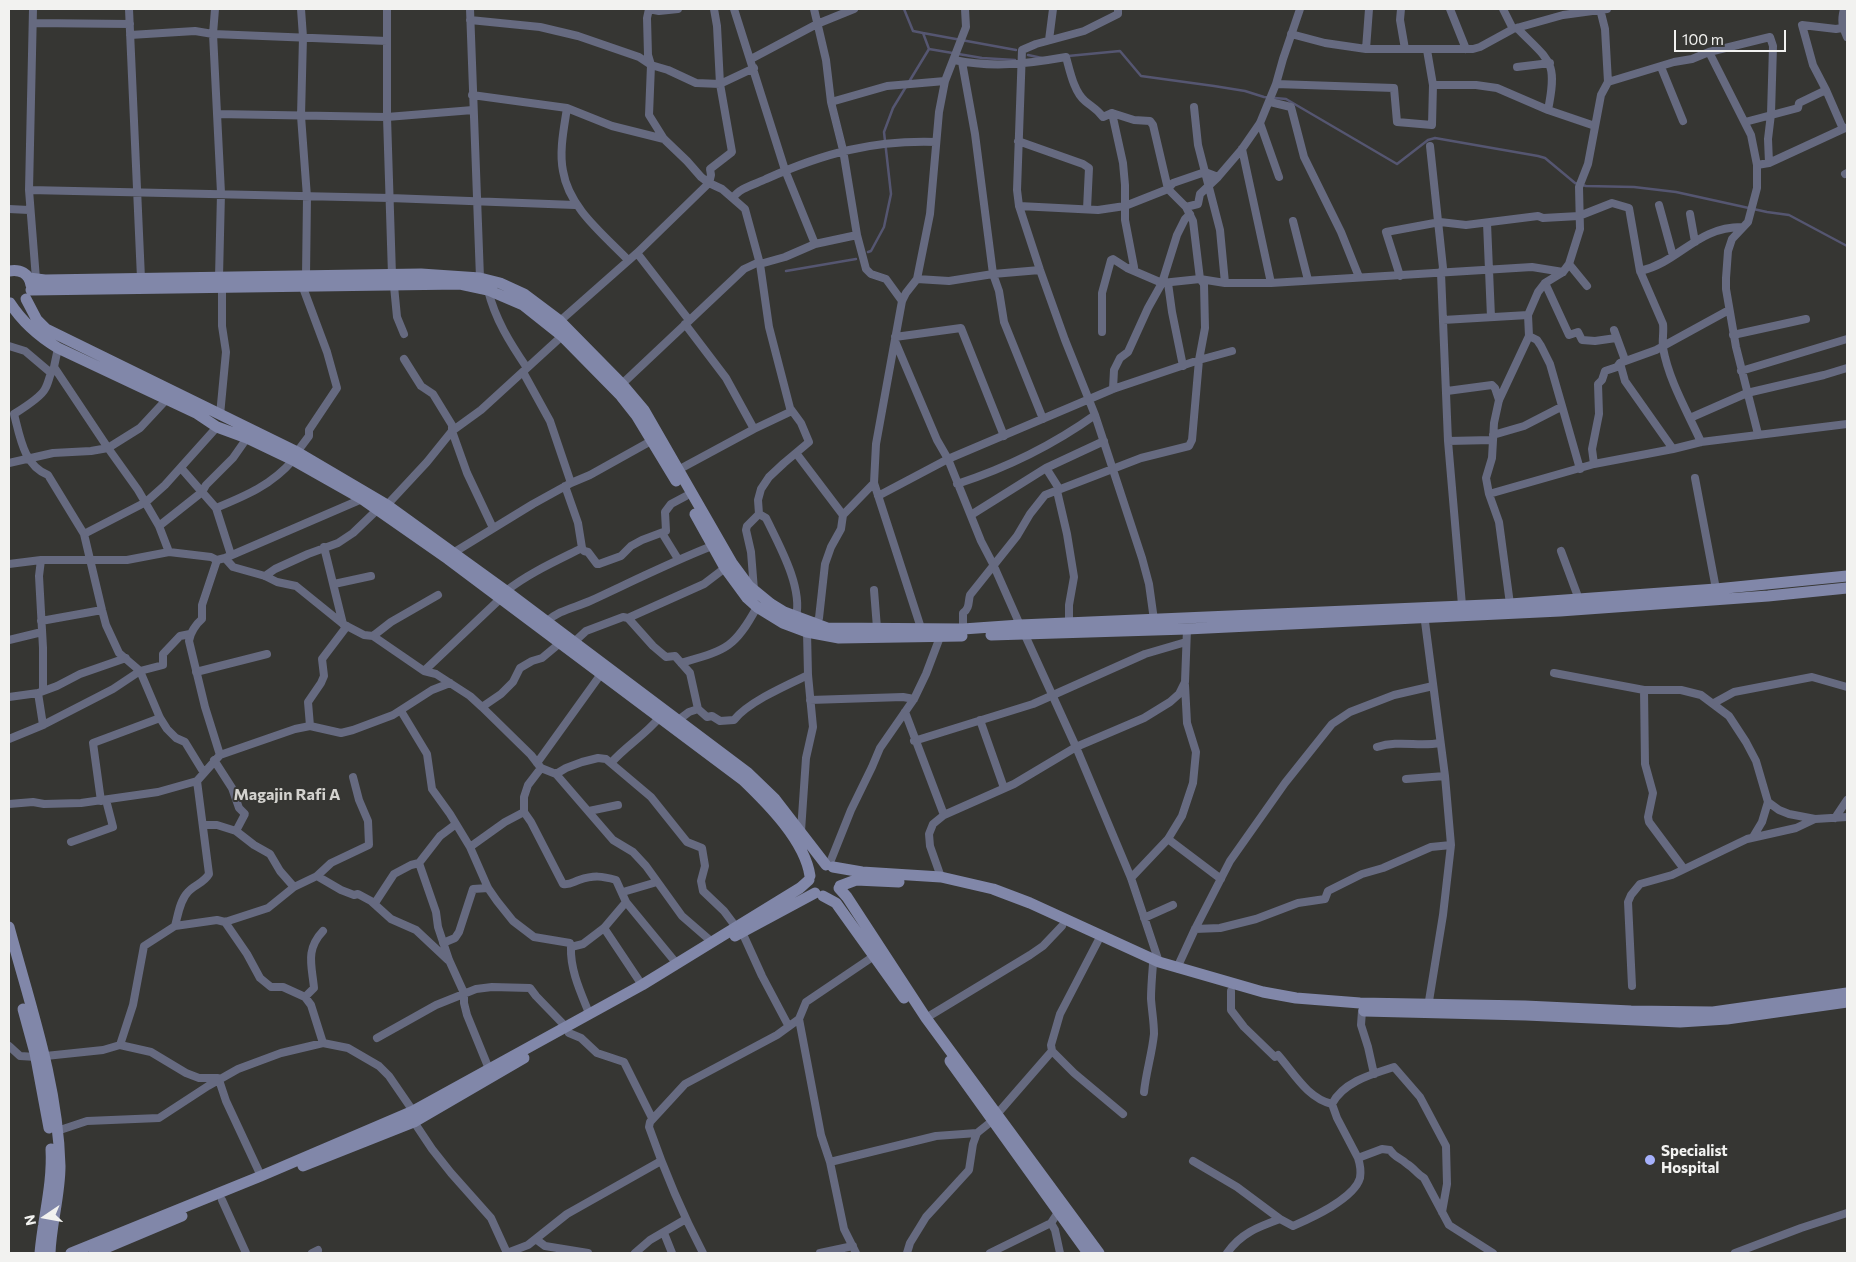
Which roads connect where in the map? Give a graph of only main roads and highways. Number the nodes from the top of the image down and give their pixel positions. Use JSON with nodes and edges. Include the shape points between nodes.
{"nodes":[{"id":1,"x":9,"y":271,"type":"edge"},
{"id":2,"x":33,"y":279,"type":"junction"},
{"id":3,"x":393,"y":280,"type":"junction"},
{"id":4,"x":221,"y":282,"type":"junction"},
{"id":5,"x":29,"y":295,"type":"junction"},
{"id":6,"x":9,"y":303,"type":"edge"},
{"id":7,"x":295,"y":456,"type":"junction"},
{"id":8,"x":382,"y":507,"type":"junction"},
{"id":9,"x":1847,"y":576,"type":"edge"},
{"id":10,"x":1847,"y":588,"type":"edge"},
{"id":11,"x":503,"y":595,"type":"junction"},
{"id":12,"x":1424,"y":612,"type":"junction"},
{"id":13,"x":811,"y":628,"type":"junction"},
{"id":14,"x":1022,"y":629,"type":"junction"},
{"id":15,"x":829,"y":866,"type":"junction"},
{"id":16,"x":809,"y":878,"type":"junction"},
{"id":17,"x":839,"y":887,"type":"junction"},
{"id":18,"x":819,"y":894,"type":"junction"},
{"id":19,"x":9,"y":927,"type":"edge"},
{"id":20,"x":739,"y":929,"type":"junction"},
{"id":21,"x":9,"y":952,"type":"edge"},
{"id":22,"x":1156,"y":963,"type":"junction"},
{"id":23,"x":1847,"y":993,"type":"edge"},
{"id":24,"x":1847,"y":1002,"type":"edge"},
{"id":25,"x":1427,"y":1010,"type":"junction"},
{"id":26,"x":567,"y":1030,"type":"junction"},
{"id":27,"x":41,"y":1057,"type":"junction"},
{"id":28,"x":413,"y":1116,"type":"junction"},
{"id":29,"x":995,"y":1117,"type":"junction"},
{"id":30,"x":40,"y":1253,"type":"edge"},
{"id":31,"x":50,"y":1253,"type":"edge"},
{"id":32,"x":71,"y":1253,"type":"edge"},
{"id":33,"x":94,"y":1253,"type":"edge"},
{"id":34,"x":1088,"y":1253,"type":"edge"},
{"id":35,"x":1099,"y":1253,"type":"edge"}],
"edges":[{"from":1,"to":2,"type":"main road","via":[[20,271]]},
{"from":2,"to":4,"type":"main road","via":[[141,278]]},
{"from":2,"to":5,"type":"main road"},
{"from":3,"to":4,"type":"main road"},
{"from":3,"to":13,"type":"main road","via":[[460,284],[488,290],[523,305],[562,336],[636,415],[725,568],[747,598],[783,623]]},
{"from":3,"to":13,"type":"main road","via":[[420,274],[480,278],[524,294],[560,321],[644,410],[732,563],[754,590],[770,604]]},
{"from":4,"to":5,"type":"main road"},
{"from":5,"to":6,"type":"main road","via":[[21,303]]},
{"from":5,"to":7,"type":"main road","via":[[30,310],[46,329]]},
{"from":6,"to":7,"type":"main road","via":[[32,330],[58,348],[196,413],[217,427]]},
{"from":7,"to":8,"type":"main road"},
{"from":7,"to":8,"type":"main road","via":[[362,499]]},
{"from":8,"to":11,"type":"main road"},
{"from":8,"to":11,"type":"main road","via":[[453,552]]},
{"from":9,"to":12,"type":"main road","via":[[1716,589],[1462,605]]},
{"from":10,"to":12,"type":"main road","via":[[1664,604]]},
{"from":11,"to":15,"type":"main road","via":[[546,622],[748,773],[775,799]]},
{"from":11,"to":16,"type":"main road","via":[[560,644],[743,780],[793,837],[808,863]]},
{"from":12,"to":14,"type":"main road","via":[[1154,620]]},
{"from":12,"to":14,"type":"main road","via":[[1187,629]]},
{"from":13,"to":14,"type":"main road"},
{"from":13,"to":14,"type":"main road","via":[[839,638],[940,637]]},
{"from":15,"to":16,"type":"main road","via":[[814,869]]},
{"from":15,"to":17,"type":"main road","via":[[839,875]]},
{"from":15,"to":22,"type":"main road","via":[[862,872],[941,877],[992,889],[1030,903]]},
{"from":16,"to":18,"type":"main road","via":[[810,887]]},
{"from":16,"to":20,"type":"main road","via":[[800,888]]},
{"from":17,"to":18,"type":"main road","via":[[832,894]]},
{"from":17,"to":22,"type":"main road","via":[[856,880],[948,884],[992,895]]},
{"from":17,"to":29,"type":"main road"},
{"from":18,"to":20,"type":"main road"},
{"from":18,"to":29,"type":"main road","via":[[836,903]]},
{"from":19,"to":27,"type":"main road"},
{"from":20,"to":26,"type":"main road","via":[[646,990]]},
{"from":20,"to":26,"type":"main road","via":[[589,1013]]},
{"from":21,"to":27,"type":"main road"},
{"from":22,"to":25,"type":"main road","via":[[1296,998]]},
{"from":22,"to":25,"type":"main road","via":[[1231,991],[1288,1003],[1362,1011]]},
{"from":23,"to":25,"type":"main road","via":[[1712,1012],[1525,1006]]},
{"from":24,"to":25,"type":"main road","via":[[1727,1019],[1680,1022]]},
{"from":26,"to":28,"type":"main road"},
{"from":26,"to":28,"type":"main road","via":[[489,1069]]},
{"from":27,"to":30,"type":"main road","via":[[52,1162]]},
{"from":27,"to":31,"type":"main road","via":[[57,1131],[60,1168]]},
{"from":28,"to":32,"type":"main road"},
{"from":28,"to":33,"type":"main road"},
{"from":29,"to":34,"type":"main road"},
{"from":29,"to":35,"type":"main road"}]}
